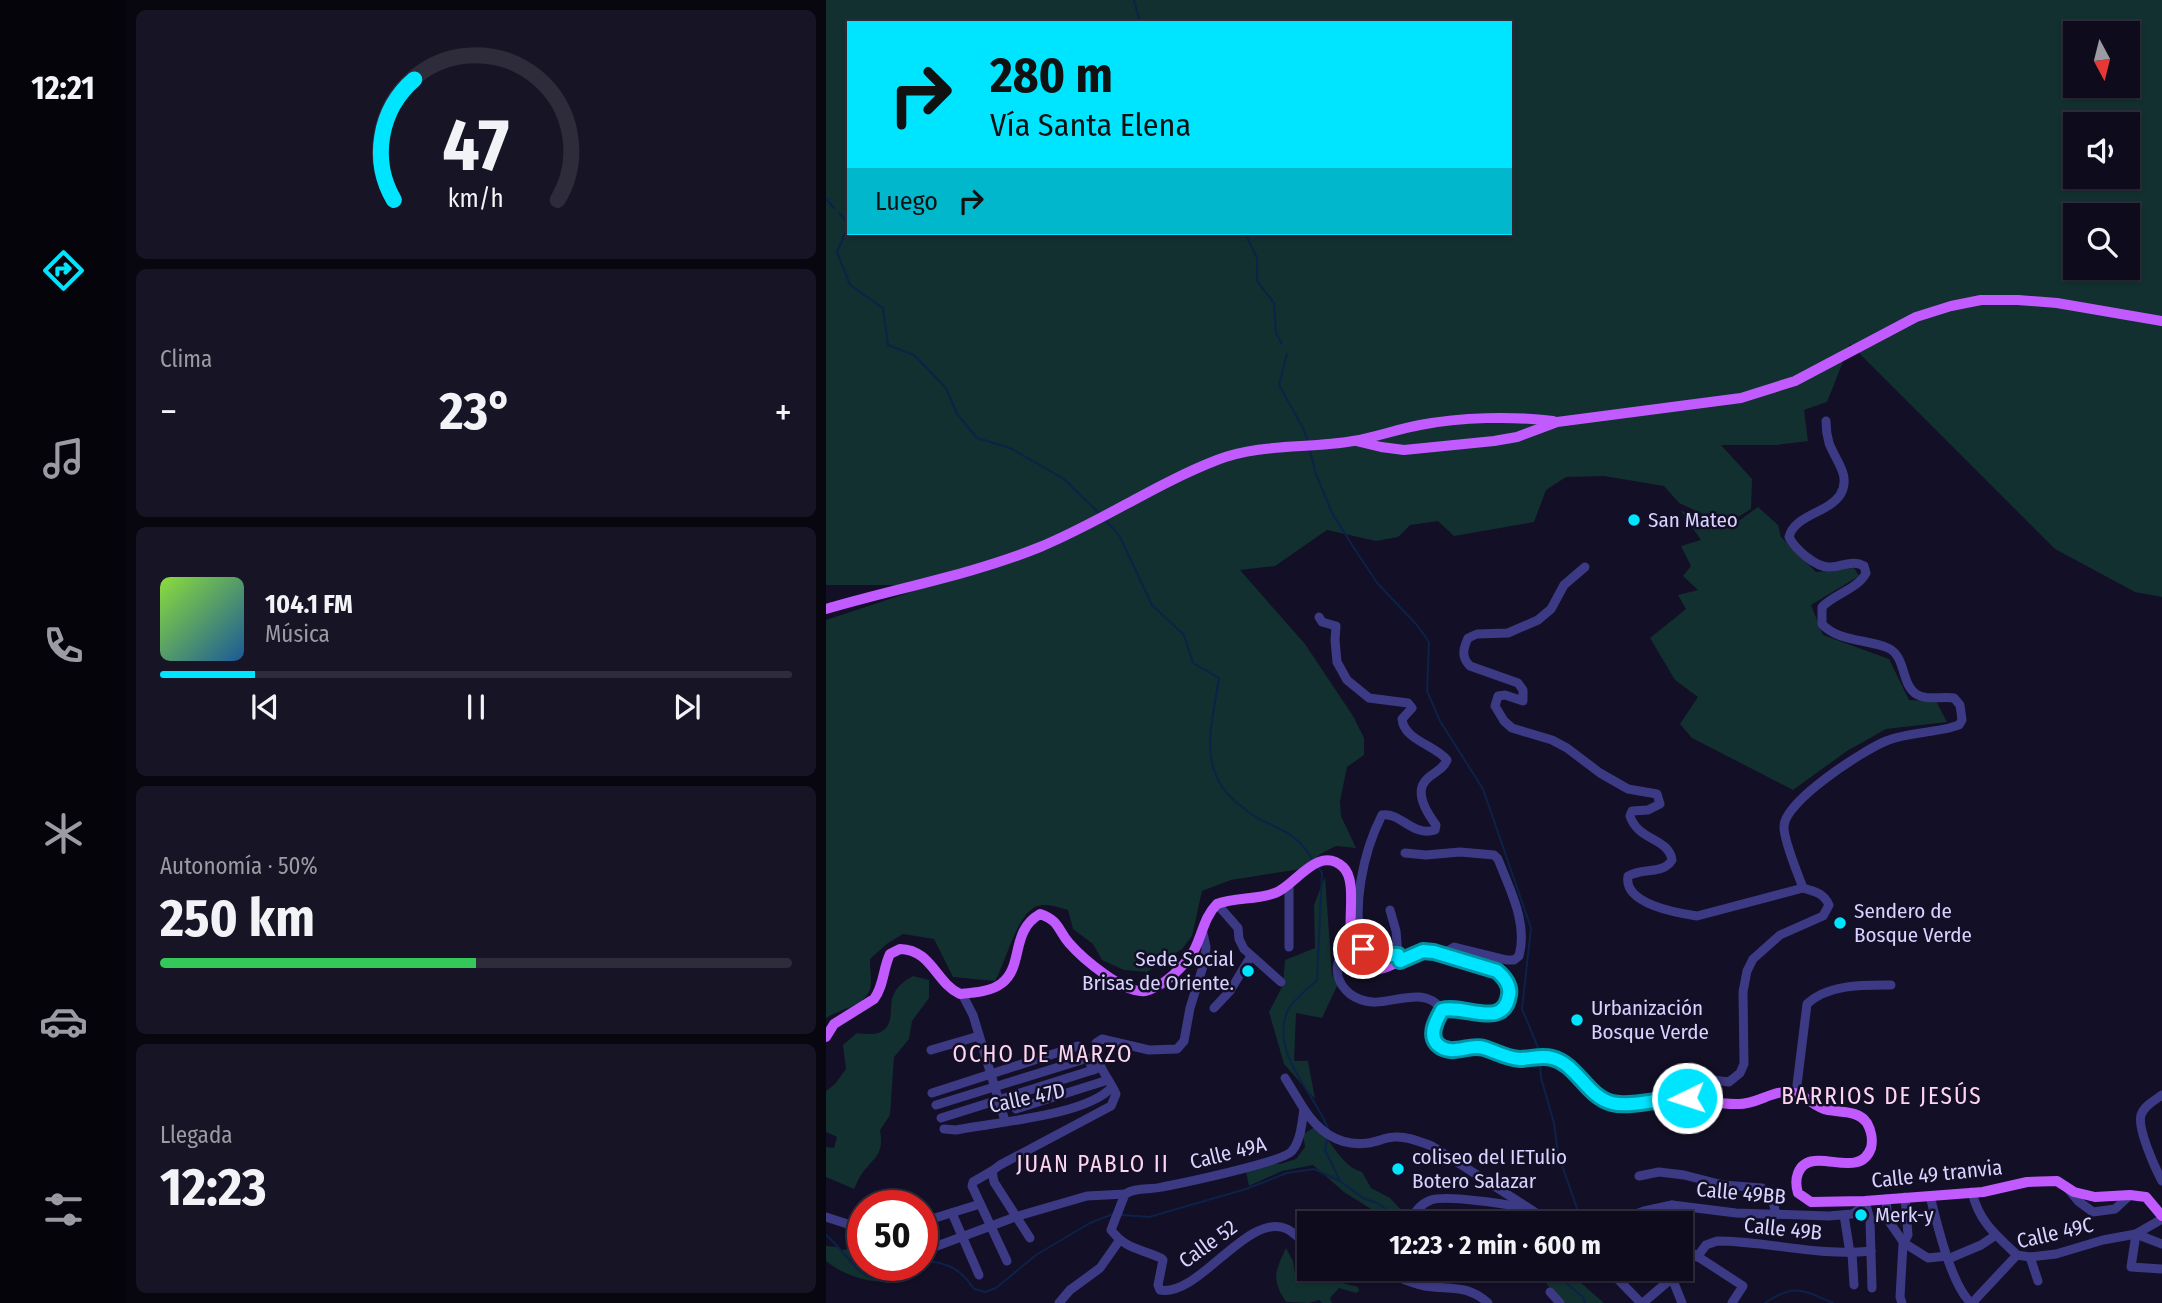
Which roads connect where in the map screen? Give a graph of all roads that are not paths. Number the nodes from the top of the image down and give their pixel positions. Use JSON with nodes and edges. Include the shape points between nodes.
{"nodes":[{"id":1,"x":2162,"y":321,"type":"edge"},
{"id":2,"x":1523,"y":418,"type":"junction"},
{"id":3,"x":1826,"y":421,"type":"dead end"},
{"id":4,"x":1559,"y":422,"type":"junction"},
{"id":5,"x":1391,"y":432,"type":"junction"},
{"id":6,"x":1530,"y":432,"type":"junction"},
{"id":7,"x":1517,"y":437,"type":"junction"},
{"id":8,"x":1353,"y":441,"type":"junction"},
{"id":9,"x":1381,"y":447,"type":"junction"},
{"id":10,"x":1395,"y":449,"type":"junction"},
{"id":11,"x":1585,"y":567,"type":"dead end"},
{"id":12,"x":826,"y":609,"type":"edge"},
{"id":13,"x":1319,"y":617,"type":"dead end"},
{"id":14,"x":1405,"y":853,"type":"dead end"},
{"id":15,"x":1289,"y":884,"type":"junction"},
{"id":16,"x":1802,"y":888,"type":"junction"},
{"id":17,"x":1217,"y":904,"type":"junction"},
{"id":18,"x":1390,"y":910,"type":"dead end"},
{"id":19,"x":1203,"y":933,"type":"junction"},
{"id":20,"x":1352,"y":943,"type":"junction"},
{"id":21,"x":1289,"y":947,"type":"dead end"},
{"id":22,"x":1251,"y":956,"type":"junction"},
{"id":23,"x":1447,"y":956,"type":"junction"},
{"id":24,"x":1399,"y":958,"type":"junction"},
{"id":25,"x":1281,"y":982,"type":"dead end"},
{"id":26,"x":1891,"y":985,"type":"dead end"},
{"id":27,"x":962,"y":994,"type":"junction"},
{"id":28,"x":1214,"y":1008,"type":"dead end"},
{"id":29,"x":1442,"y":1010,"type":"junction"},
{"id":30,"x":979,"y":1036,"type":"junction"},
{"id":31,"x":826,"y":1037,"type":"edge"},
{"id":32,"x":1078,"y":1046,"type":"dead end"},
{"id":33,"x":931,"y":1051,"type":"dead end"},
{"id":34,"x":1097,"y":1069,"type":"junction"},
{"id":35,"x":990,"y":1074,"type":"junction"},
{"id":36,"x":1285,"y":1077,"type":"dead end"},
{"id":37,"x":1110,"y":1084,"type":"junction"},
{"id":38,"x":994,"y":1087,"type":"junction"},
{"id":39,"x":932,"y":1093,"type":"dead end"},
{"id":40,"x":1796,"y":1093,"type":"junction"},
{"id":41,"x":2162,"y":1095,"type":"edge"},
{"id":42,"x":1687,"y":1098,"type":"junction"},
{"id":43,"x":998,"y":1100,"type":"junction"},
{"id":44,"x":936,"y":1105,"type":"dead end"},
{"id":45,"x":1016,"y":1109,"type":"dead end"},
{"id":46,"x":1304,"y":1109,"type":"junction"},
{"id":47,"x":941,"y":1118,"type":"dead end"},
{"id":48,"x":1005,"y":1121,"type":"junction"},
{"id":49,"x":944,"y":1129,"type":"dead end"},
{"id":50,"x":992,"y":1173,"type":"junction"},
{"id":51,"x":1639,"y":1176,"type":"dead end"},
{"id":52,"x":2162,"y":1181,"type":"edge"},
{"id":53,"x":1972,"y":1192,"type":"junction"},
{"id":54,"x":1125,"y":1194,"type":"junction"},
{"id":55,"x":1930,"y":1196,"type":"junction"},
{"id":56,"x":1905,"y":1197,"type":"junction"},
{"id":57,"x":1886,"y":1199,"type":"junction"},
{"id":58,"x":1865,"y":1201,"type":"junction"},
{"id":59,"x":980,"y":1204,"type":"junction"},
{"id":60,"x":1672,"y":1205,"type":"junction"},
{"id":61,"x":1526,"y":1207,"type":"junction"},
{"id":62,"x":1414,"y":1211,"type":"edge"},
{"id":63,"x":1532,"y":1211,"type":"edge"},
{"id":64,"x":1644,"y":1211,"type":"edge"},
{"id":65,"x":1668,"y":1211,"type":"edge"},
{"id":66,"x":952,"y":1213,"type":"junction"},
{"id":67,"x":1776,"y":1215,"type":"junction"},
{"id":68,"x":1844,"y":1215,"type":"junction"},
{"id":69,"x":1018,"y":1216,"type":"junction"},
{"id":70,"x":826,"y":1217,"type":"edge"},
{"id":71,"x":938,"y":1217,"type":"edge"},
{"id":72,"x":2162,"y":1217,"type":"edge"},
{"id":73,"x":847,"y":1223,"type":"edge"},
{"id":74,"x":990,"y":1226,"type":"junction"},
{"id":75,"x":2136,"y":1234,"type":"junction"},
{"id":76,"x":1996,"y":1235,"type":"junction"},
{"id":77,"x":1297,"y":1236,"type":"edge"},
{"id":78,"x":964,"y":1237,"type":"junction"},
{"id":79,"x":1030,"y":1238,"type":"dead end"},
{"id":80,"x":1119,"y":1241,"type":"junction"},
{"id":81,"x":1904,"y":1243,"type":"junction"},
{"id":82,"x":2162,"y":1244,"type":"edge"},
{"id":83,"x":938,"y":1247,"type":"edge"},
{"id":84,"x":1871,"y":1251,"type":"junction"},
{"id":85,"x":1851,"y":1253,"type":"junction"},
{"id":86,"x":1694,"y":1255,"type":"joint"},
{"id":87,"x":2017,"y":1255,"type":"junction"},
{"id":88,"x":1947,"y":1257,"type":"junction"},
{"id":89,"x":2030,"y":1257,"type":"junction"},
{"id":90,"x":1007,"y":1261,"type":"dead end"},
{"id":91,"x":2162,"y":1269,"type":"edge"},
{"id":92,"x":979,"y":1275,"type":"dead end"},
{"id":93,"x":1413,"y":1281,"type":"edge"},
{"id":94,"x":1620,"y":1281,"type":"edge"},
{"id":95,"x":1668,"y":1281,"type":"edge"},
{"id":96,"x":1673,"y":1281,"type":"edge"},
{"id":97,"x":2038,"y":1281,"type":"dead end"},
{"id":98,"x":1854,"y":1285,"type":"dead end"},
{"id":99,"x":1872,"y":1288,"type":"dead end"},
{"id":100,"x":1550,"y":1292,"type":"dead end"},
{"id":101,"x":1901,"y":1300,"type":"edge"},
{"id":102,"x":1059,"y":1303,"type":"edge"},
{"id":103,"x":1488,"y":1303,"type":"edge"},
{"id":104,"x":1560,"y":1303,"type":"edge"},
{"id":105,"x":1642,"y":1303,"type":"edge"},
{"id":106,"x":1682,"y":1303,"type":"edge"},
{"id":107,"x":1732,"y":1303,"type":"edge"},
{"id":108,"x":1909,"y":1303,"type":"edge"},
{"id":109,"x":1972,"y":1303,"type":"edge"}],
"edges":[{"from":1,"to":4,"type":"main road","via":[[2057,303],[1981,300],[1931,312],[1891,329],[1822,368],[1768,391],[1707,404]]},
{"from":2,"to":4,"type":"main road"},
{"from":2,"to":5,"type":"main road","via":[[1421,425]]},
{"from":2,"to":6,"type":"main road"},
{"from":2,"to":7,"type":"main road","via":[[1515,423]]},
{"from":3,"to":16,"type":"street","via":[[1830,446],[1842,467],[1843,487],[1836,500],[1792,527],[1790,540],[1822,566],[1857,563],[1866,573],[1827,601],[1822,607],[1822,624],[1830,632],[1892,650],[1915,694],[1954,698],[1961,705],[1962,720],[1949,728],[1886,741],[1794,804],[1784,833]]},
{"from":4,"to":6,"type":"main road"},
{"from":5,"to":8,"type":"main road"},
{"from":5,"to":9,"type":"main road"},
{"from":5,"to":10,"type":"main road","via":[[1397,438]]},
{"from":6,"to":7,"type":"main road"},
{"from":7,"to":10,"type":"main road"},
{"from":8,"to":9,"type":"main road"},
{"from":8,"to":12,"type":"main road","via":[[1262,449],[1221,459],[1175,477],[1041,547]]},
{"from":9,"to":10,"type":"main road"},
{"from":11,"to":16,"type":"street","via":[[1564,585],[1551,609],[1538,620],[1508,633],[1468,638],[1463,653],[1470,666],[1518,683],[1523,690],[1523,701],[1498,696],[1497,713],[1512,728],[1559,744],[1628,789],[1657,794],[1661,804],[1632,811],[1630,816],[1638,831],[1664,845],[1672,860],[1660,870],[1628,876],[1631,892],[1639,899],[1697,916]]},
{"from":13,"to":24,"type":"street","via":[[1336,626],[1337,662],[1347,680],[1369,698],[1408,702],[1412,708],[1402,719],[1403,726],[1446,758],[1422,789],[1435,830],[1426,832],[1382,815],[1364,866],[1358,926],[1363,949],[1368,954]]},
{"from":14,"to":23,"type":"street","via":[[1480,853],[1498,859],[1519,915],[1519,956],[1507,960],[1454,947]]},
{"from":15,"to":17,"type":"main road","via":[[1275,893]]},
{"from":15,"to":20,"type":"main road","via":[[1314,864],[1336,862],[1345,868]]},
{"from":15,"to":21,"type":"street"},
{"from":16,"to":42,"type":"street","via":[[1825,898],[1828,910],[1811,923],[1780,935],[1753,959],[1743,992],[1744,1060],[1740,1073],[1729,1082],[1696,1079],[1690,1083]]},
{"from":17,"to":19,"type":"main road","via":[[1206,917]]},
{"from":17,"to":22,"type":"street","via":[[1238,928],[1241,944]]},
{"from":18,"to":24,"type":"street"},
{"from":19,"to":27,"type":"main road","via":[[1184,964],[1155,987],[1138,991],[1096,968],[1066,940],[1056,922],[1040,914],[1025,926],[1002,983]]},
{"from":19,"to":34,"type":"street","via":[[1205,960],[1184,1041],[1177,1049],[1149,1050],[1102,1039],[1096,1043]]},
{"from":20,"to":24,"type":"main road","via":[[1357,960],[1366,967],[1377,969]]},
{"from":20,"to":29,"type":"street","via":[[1338,961],[1340,984],[1347,991],[1373,1004],[1429,999]]},
{"from":22,"to":25,"type":"street"},
{"from":22,"to":28,"type":"street"},
{"from":23,"to":24,"type":"main road","via":[[1423,951]]},
{"from":23,"to":29,"type":"main road","via":[[1497,971],[1509,987],[1509,995],[1506,1005],[1487,1016],[1451,1007]]},
{"from":26,"to":40,"type":"street","via":[[1849,986],[1807,1004]]},
{"from":27,"to":30,"type":"street"},
{"from":27,"to":31,"type":"main road","via":[[944,984],[923,956],[906,949],[895,951],[887,961],[879,993],[834,1024]]},
{"from":29,"to":42,"type":"main road","via":[[1433,1028],[1437,1045],[1445,1049],[1477,1046],[1509,1057],[1555,1058],[1599,1097],[1613,1103]]},
{"from":30,"to":33,"type":"street"},
{"from":30,"to":35,"type":"street"},
{"from":32,"to":35,"type":"street"},
{"from":34,"to":37,"type":"street"},
{"from":34,"to":38,"type":"street","via":[[1088,1058]]},
{"from":34,"to":43,"type":"street"},
{"from":35,"to":38,"type":"street"},
{"from":35,"to":39,"type":"street"},
{"from":36,"to":46,"type":"street"},
{"from":37,"to":45,"type":"street"},
{"from":37,"to":48,"type":"street","name":"Calle 47D","via":[[1100,1098]]},
{"from":37,"to":50,"type":"street","via":[[1116,1094],[1111,1106]]},
{"from":38,"to":43,"type":"street"},
{"from":38,"to":44,"type":"street"},
{"from":40,"to":42,"type":"main road","via":[[1773,1093],[1737,1104]]},
{"from":40,"to":58,"type":"main road","name":"Calle 49 tranvia","via":[[1819,1108],[1853,1113],[1862,1118],[1871,1134],[1871,1148],[1855,1163],[1815,1160],[1800,1169],[1798,1193],[1811,1202]]},
{"from":41,"to":52,"type":"street","via":[[2144,1109],[2140,1119]]},
{"from":43,"to":47,"type":"street"},
{"from":43,"to":48,"type":"street"},
{"from":46,"to":54,"type":"street","name":"Calle 49A","via":[[1297,1143],[1283,1157]]},
{"from":46,"to":61,"type":"street","via":[[1313,1122],[1345,1143],[1393,1137],[1432,1146]]},
{"from":48,"to":49,"type":"street","name":"Calle 47D"},
{"from":50,"to":59,"type":"street","via":[[973,1182]]},
{"from":50,"to":69,"type":"street"},
{"from":51,"to":67,"type":"street","via":[[1659,1172],[1762,1188],[1772,1197]]},
{"from":53,"to":55,"type":"main road","name":"Calle 49 tranvia"},
{"from":53,"to":72,"type":"main road","name":"Calle 49 tranvia","via":[[2057,1181],[2074,1192],[2095,1197],[2146,1198]]},
{"from":53,"to":76,"type":"street","via":[[1976,1209]]},
{"from":54,"to":69,"type":"street","name":"Calle 49A","via":[[1087,1196]]},
{"from":54,"to":80,"type":"street","via":[[1111,1230]]},
{"from":55,"to":56,"type":"main road","name":"Calle 49 tranvia"},
{"from":55,"to":88,"type":"street"},
{"from":56,"to":57,"type":"main road","name":"Calle 49 tranvia"},
{"from":56,"to":81,"type":"street","via":[[1908,1236]]},
{"from":57,"to":58,"type":"main road","name":"Calle 49 tranvia"},
{"from":57,"to":81,"type":"street","via":[[1888,1220]]},
{"from":58,"to":68,"type":"street","via":[[1860,1209]]},
{"from":58,"to":84,"type":"street"},
{"from":59,"to":66,"type":"street"},
{"from":59,"to":74,"type":"street"},
{"from":60,"to":64,"type":"street","name":"Calle 49BB"},
{"from":60,"to":65,"type":"street"},
{"from":60,"to":67,"type":"street","name":"Calle 49BB"},
{"from":61,"to":62,"type":"street","via":[[1432,1199]]},
{"from":61,"to":63,"type":"street"},
{"from":66,"to":71,"type":"street"},
{"from":66,"to":78,"type":"street"},
{"from":67,"to":68,"type":"street","name":"Calle 49BB"},
{"from":68,"to":85,"type":"street"},
{"from":69,"to":74,"type":"street","name":"Calle 49A"},
{"from":69,"to":79,"type":"street"},
{"from":70,"to":73,"type":"street"},
{"from":72,"to":75,"type":"street"},
{"from":74,"to":78,"type":"street","name":"Calle 49A"},
{"from":74,"to":90,"type":"street"},
{"from":75,"to":82,"type":"street"},
{"from":75,"to":89,"type":"street","name":"Calle 49C"},
{"from":75,"to":91,"type":"street","via":[[2131,1267]]},
{"from":76,"to":87,"type":"street"},
{"from":76,"to":88,"type":"street"},
{"from":77,"to":80,"type":"street","name":"Calle 52","via":[[1287,1229],[1257,1230],[1193,1279],[1166,1291],[1158,1285],[1163,1260]]},
{"from":78,"to":83,"type":"street","name":"Calle 49A"},
{"from":78,"to":92,"type":"street"},
{"from":80,"to":102,"type":"street","via":[[1100,1268]]},
{"from":81,"to":88,"type":"street","via":[[1928,1258]]},
{"from":81,"to":101,"type":"street"},
{"from":84,"to":85,"type":"street","name":"Calle 49B"},
{"from":84,"to":99,"type":"street"},
{"from":85,"to":86,"type":"street","name":"Calle 49B","via":[[1717,1241]]},
{"from":85,"to":98,"type":"street"},
{"from":86,"to":107,"type":"street","via":[[1743,1286]]},
{"from":87,"to":89,"type":"street","name":"Calle 49C"},
{"from":87,"to":109,"type":"street","name":"Calle 49C"},
{"from":88,"to":109,"type":"street"},
{"from":89,"to":97,"type":"street"},
{"from":93,"to":103,"type":"street","via":[[1464,1289]]},
{"from":94,"to":105,"type":"street"},
{"from":95,"to":105,"type":"street"},
{"from":96,"to":106,"type":"street"},
{"from":100,"to":104,"type":"street"},
{"from":101,"to":108,"type":"street"}]}
